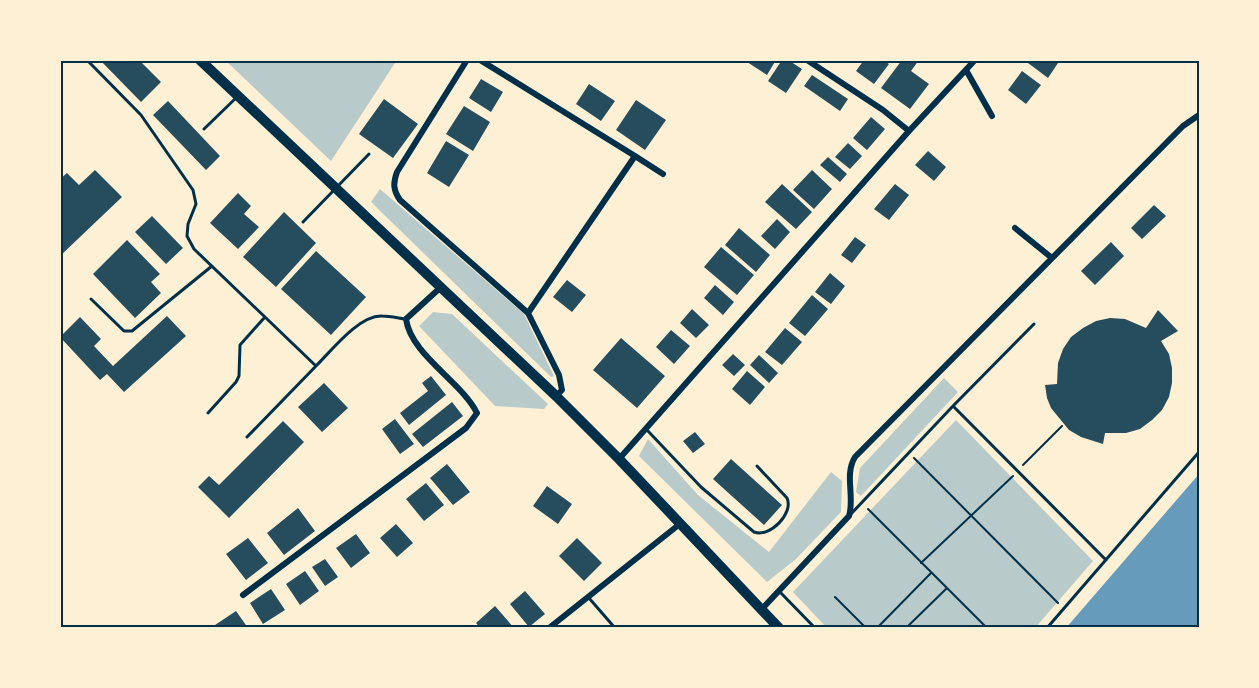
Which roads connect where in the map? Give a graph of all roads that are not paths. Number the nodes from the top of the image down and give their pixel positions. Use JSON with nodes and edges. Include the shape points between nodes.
{"nodes":[{"id":1,"x":87,"y":60,"type":"edge"},
{"id":2,"x":200,"y":60,"type":"edge"},
{"id":3,"x":467,"y":60,"type":"edge"},
{"id":4,"x":480,"y":60,"type":"edge"},
{"id":5,"x":807,"y":60,"type":"edge"},
{"id":6,"x":975,"y":60,"type":"edge"},
{"id":7,"x":966,"y":70,"type":"junction"},
{"id":8,"x":238,"y":96,"type":"junction"},
{"id":9,"x":1199,"y":115,"type":"edge"},
{"id":10,"x":992,"y":116,"type":"dead end"},
{"id":11,"x":204,"y":129,"type":"dead end"},
{"id":12,"x":909,"y":131,"type":"junction"},
{"id":13,"x":369,"y":154,"type":"dead end"},
{"id":14,"x":635,"y":156,"type":"junction"},
{"id":15,"x":663,"y":174,"type":"dead end"},
{"id":16,"x":336,"y":188,"type":"junction"},
{"id":17,"x":303,"y":222,"type":"dead end"},
{"id":18,"x":1015,"y":228,"type":"dead end"},
{"id":19,"x":1052,"y":258,"type":"junction"},
{"id":20,"x":212,"y":266,"type":"junction"},
{"id":21,"x":440,"y":288,"type":"junction"},
{"id":22,"x":91,"y":299,"type":"dead end"},
{"id":23,"x":528,"y":313,"type":"junction"},
{"id":24,"x":265,"y":317,"type":"junction"},
{"id":25,"x":406,"y":319,"type":"junction"},
{"id":26,"x":1035,"y":324,"type":"dead end"},
{"id":27,"x":316,"y":366,"type":"junction"},
{"id":28,"x":556,"y":396,"type":"junction"},
{"id":29,"x":953,"y":406,"type":"junction"},
{"id":30,"x":208,"y":413,"type":"dead end"},
{"id":31,"x":646,"y":429,"type":"junction"},
{"id":32,"x":247,"y":437,"type":"dead end"},
{"id":33,"x":1199,"y":452,"type":"edge"},
{"id":34,"x":619,"y":459,"type":"junction"},
{"id":35,"x":756,"y":466,"type":"dead end"},
{"id":36,"x":849,"y":516,"type":"junction"},
{"id":37,"x":681,"y":524,"type":"junction"},
{"id":38,"x":1106,"y":560,"type":"junction"},
{"id":39,"x":779,"y":591,"type":"junction"},
{"id":40,"x":243,"y":595,"type":"dead end"},
{"id":41,"x":588,"y":597,"type":"junction"},
{"id":42,"x":762,"y":610,"type":"junction"},
{"id":43,"x":549,"y":628,"type":"edge"},
{"id":44,"x":615,"y":628,"type":"edge"},
{"id":45,"x":779,"y":628,"type":"edge"},
{"id":46,"x":815,"y":628,"type":"edge"},
{"id":47,"x":1047,"y":628,"type":"edge"}],
"edges":[{"from":1,"to":20,"type":"lane","via":[[141,115],[193,190],[196,204],[187,236]]},
{"from":2,"to":8,"type":"main road"},
{"from":3,"to":23,"type":"street","via":[[397,172],[394,192]]},
{"from":4,"to":14,"type":"street"},
{"from":5,"to":12,"type":"street"},
{"from":6,"to":7,"type":"street"},
{"from":7,"to":10,"type":"street"},
{"from":7,"to":12,"type":"street"},
{"from":8,"to":11,"type":"lane"},
{"from":8,"to":16,"type":"main road"},
{"from":9,"to":19,"type":"street","via":[[1183,126]]},
{"from":12,"to":31,"type":"street"},
{"from":13,"to":16,"type":"lane"},
{"from":14,"to":15,"type":"street"},
{"from":14,"to":23,"type":"street"},
{"from":16,"to":17,"type":"lane"},
{"from":16,"to":21,"type":"main road"},
{"from":18,"to":19,"type":"street"},
{"from":19,"to":36,"type":"street","via":[[855,457],[850,469]]},
{"from":20,"to":22,"type":"lane","via":[[128,333]]},
{"from":20,"to":24,"type":"lane"},
{"from":21,"to":25,"type":"street"},
{"from":21,"to":28,"type":"main road"},
{"from":23,"to":28,"type":"street","via":[[559,375],[561,390]]},
{"from":24,"to":27,"type":"lane"},
{"from":24,"to":30,"type":"lane","via":[[240,345],[236,382]]},
{"from":25,"to":27,"type":"lane","via":[[381,315],[369,318]]},
{"from":25,"to":40,"type":"street","via":[[415,341],[472,403],[477,413],[474,420]]},
{"from":26,"to":29,"type":"lane"},
{"from":27,"to":32,"type":"lane"},
{"from":28,"to":34,"type":"main road"},
{"from":29,"to":36,"type":"lane"},
{"from":29,"to":38,"type":"lane"},
{"from":31,"to":34,"type":"street"},
{"from":31,"to":35,"type":"lane","via":[[701,487],[761,535],[774,527],[789,510],[790,503]]},
{"from":33,"to":38,"type":"lane"},
{"from":34,"to":37,"type":"main road"},
{"from":36,"to":39,"type":"street"},
{"from":37,"to":41,"type":"street"},
{"from":37,"to":42,"type":"main road"},
{"from":38,"to":47,"type":"lane"},
{"from":39,"to":42,"type":"street"},
{"from":39,"to":46,"type":"lane"},
{"from":41,"to":43,"type":"street"},
{"from":41,"to":44,"type":"lane"},
{"from":42,"to":45,"type":"main road"}]}
